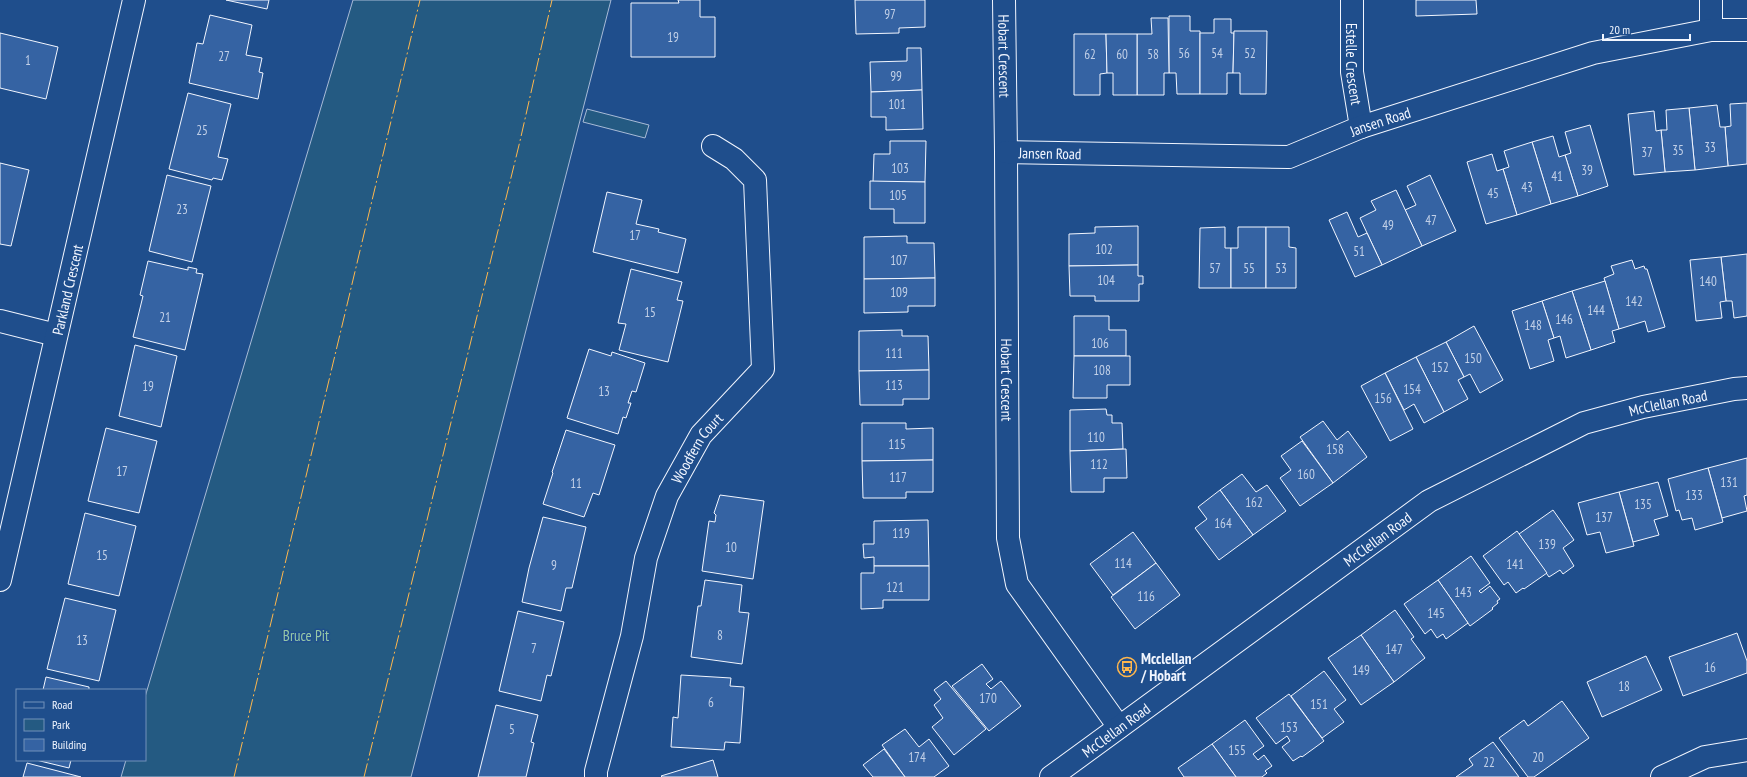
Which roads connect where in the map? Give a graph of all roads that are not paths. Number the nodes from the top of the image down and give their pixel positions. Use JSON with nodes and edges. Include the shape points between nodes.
{"nodes":[{"id":1,"x":134,"y":0,"type":"edge"},
{"id":2,"x":1004,"y":0,"type":"edge"},
{"id":3,"x":1352,"y":0,"type":"edge"},
{"id":4,"x":1712,"y":0,"type":"edge"},
{"id":5,"x":1711,"y":30,"type":"junction"},
{"id":6,"x":1747,"y":30,"type":"edge"},
{"id":7,"x":1361,"y":127,"type":"junction"},
{"id":8,"x":713,"y":146,"type":"dead end"},
{"id":9,"x":1006,"y":152,"type":"junction"},
{"id":10,"x":0,"y":321,"type":"edge"},
{"id":11,"x":56,"y":335,"type":"junction"},
{"id":12,"x":1747,"y":388,"type":"edge"},
{"id":13,"x":0,"y":580,"type":"edge"},
{"id":14,"x":1119,"y":727,"type":"junction"},
{"id":15,"x":1747,"y":750,"type":"edge"},
{"id":16,"x":596,"y":777,"type":"edge"},
{"id":17,"x":1051,"y":777,"type":"edge"},
{"id":18,"x":1662,"y":777,"type":"edge"}],
"edges":[{"from":1,"to":11,"type":"street","name":"Parkland Crescent"},
{"from":2,"to":9,"type":"street","name":"Hobart Crescent"},
{"from":3,"to":7,"type":"street","name":"Estelle Crescent","via":[[1352,72]]},
{"from":4,"to":5,"type":"street"},
{"from":5,"to":6,"type":"street","name":"Jansen Road"},
{"from":5,"to":7,"type":"street","name":"Jansen Road","via":[[1593,53]]},
{"from":7,"to":9,"type":"street","name":"Jansen Road","via":[[1289,157]]},
{"from":8,"to":16,"type":"street","name":"Woodfern Court","via":[[734,159],[755,180],[763,369],[701,435],[667,496],[646,558],[632,636]]},
{"from":9,"to":14,"type":"street","name":"Hobart Crescent","via":[[1008,538],[1017,584]]},
{"from":10,"to":11,"type":"street"},
{"from":11,"to":13,"type":"street","name":"Parkland Crescent"},
{"from":12,"to":14,"type":"street","name":"McClellan Road","via":[[1643,407],[1584,423],[1429,501]]},
{"from":14,"to":17,"type":"street","name":"McClellan Road"},
{"from":15,"to":18,"type":"street","via":[[1705,757]]}]}
